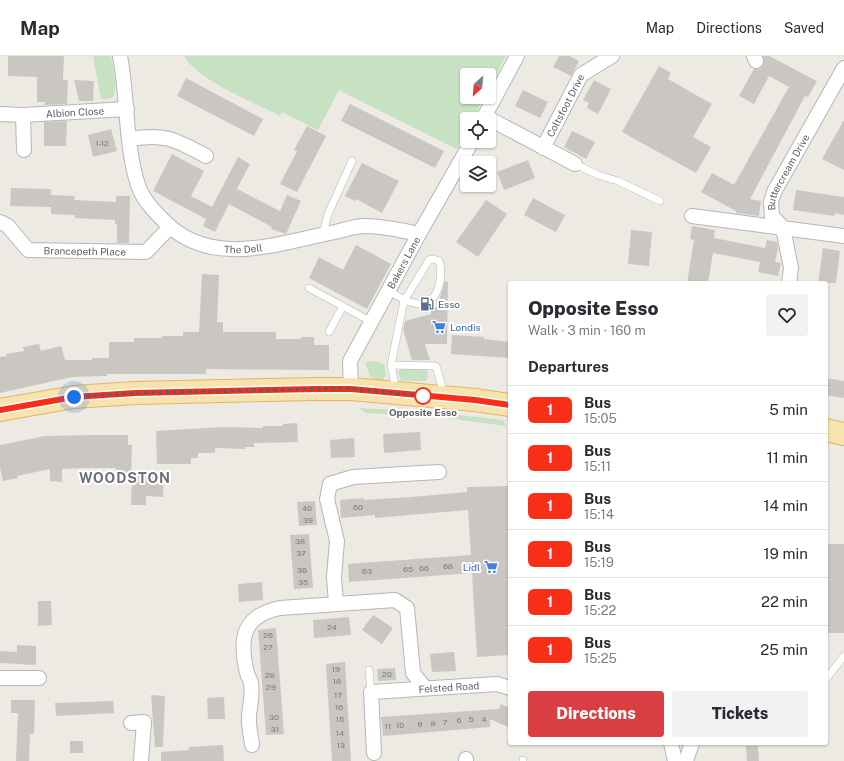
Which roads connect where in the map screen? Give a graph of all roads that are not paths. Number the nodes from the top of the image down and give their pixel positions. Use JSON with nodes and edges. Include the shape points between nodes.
{"nodes":[{"id":1,"x":120,"y":56,"type":"edge"},
{"id":2,"x":517,"y":56,"type":"edge"},
{"id":3,"x":612,"y":56,"type":"edge"},
{"id":4,"x":844,"y":68,"type":"edge"},
{"id":5,"x":127,"y":109,"type":"junction"},
{"id":6,"x":487,"y":112,"type":"edge"},
{"id":7,"x":0,"y":114,"type":"edge"},
{"id":8,"x":23,"y":115,"type":"junction"},
{"id":9,"x":496,"y":123,"type":"edge"},
{"id":10,"x":130,"y":139,"type":"junction"},
{"id":11,"x":468,"y":148,"type":"edge"},
{"id":12,"x":543,"y":148,"type":"junction"},
{"id":13,"x":24,"y":150,"type":"dead end"},
{"id":14,"x":206,"y":156,"type":"dead end"},
{"id":15,"x":352,"y":161,"type":"dead end"},
{"id":16,"x":574,"y":164,"type":"joint"},
{"id":17,"x":660,"y":201,"type":"dead end"},
{"id":18,"x":692,"y":216,"type":"dead end"},
{"id":19,"x":0,"y":222,"type":"edge"},
{"id":20,"x":170,"y":227,"type":"junction"},
{"id":21,"x":783,"y":228,"type":"junction"},
{"id":22,"x":324,"y":234,"type":"junction"},
{"id":23,"x":419,"y":234,"type":"junction"},
{"id":24,"x":844,"y":236,"type":"edge"},
{"id":25,"x":789,"y":281,"type":"edge"},
{"id":26,"x":309,"y":288,"type":"dead end"},
{"id":27,"x":389,"y":291,"type":"junction"},
{"id":28,"x":404,"y":301,"type":"junction"},
{"id":29,"x":343,"y":306,"type":"junction"},
{"id":30,"x":372,"y":322,"type":"junction"},
{"id":31,"x":329,"y":332,"type":"dead end"},
{"id":32,"x":391,"y":365,"type":"junction"},
{"id":33,"x":351,"y":389,"type":"junction"},
{"id":34,"x":397,"y":394,"type":"junction"},
{"id":35,"x":445,"y":397,"type":"junction"},
{"id":36,"x":508,"y":397,"type":"edge"},
{"id":37,"x":475,"y":400,"type":"junction"},
{"id":38,"x":508,"y":405,"type":"edge"},
{"id":39,"x":0,"y":410,"type":"edge"},
{"id":40,"x":828,"y":431,"type":"edge"},
{"id":41,"x":844,"y":435,"type":"edge"},
{"id":42,"x":828,"y":436,"type":"edge"},
{"id":43,"x":439,"y":472,"type":"dead end"},
{"id":44,"x":336,"y":604,"type":"junction"},
{"id":45,"x":844,"y":656,"type":"edge"},
{"id":46,"x":369,"y":670,"type":"dead end"},
{"id":47,"x":828,"y":676,"type":"edge"},
{"id":48,"x":0,"y":678,"type":"edge"},
{"id":49,"x":39,"y":678,"type":"dead end"},
{"id":50,"x":508,"y":687,"type":"edge"},
{"id":51,"x":425,"y":688,"type":"junction"},
{"id":52,"x":371,"y":692,"type":"junction"},
{"id":53,"x":131,"y":723,"type":"dead end"},
{"id":54,"x":252,"y":745,"type":"dead end"},
{"id":55,"x":671,"y":745,"type":"edge"},
{"id":56,"x":691,"y":745,"type":"edge"},
{"id":57,"x":374,"y":753,"type":"dead end"},
{"id":58,"x":141,"y":761,"type":"edge"},
{"id":59,"x":675,"y":761,"type":"edge"},
{"id":60,"x":686,"y":761,"type":"edge"}],
"edges":[{"from":1,"to":5,"type":"street","name":"The Dell"},
{"from":2,"to":6,"type":"street"},
{"from":3,"to":12,"type":"street","name":"Coltsfoot Drive","via":[[581,75]]},
{"from":4,"to":21,"type":"street","name":"Buttercream Drive","via":[[774,192],[771,202],[772,216]]},
{"from":5,"to":8,"type":"street","name":"Albion Close"},
{"from":5,"to":10,"type":"street","name":"The Dell"},
{"from":7,"to":8,"type":"street","name":"Albion Close"},
{"from":8,"to":13,"type":"street"},
{"from":9,"to":12,"type":"street","name":"Coltsfoot Drive"},
{"from":10,"to":14,"type":"street","via":[[150,136],[175,139]]},
{"from":10,"to":20,"type":"street","name":"The Dell","via":[[132,165],[139,187],[152,209]]},
{"from":11,"to":23,"type":"street","name":"Bakers Lane"},
{"from":12,"to":16,"type":"street","name":"Coltsfoot Drive"},
{"from":15,"to":22,"type":"lane","via":[[328,214]]},
{"from":16,"to":17,"type":"lane"},
{"from":18,"to":21,"type":"street"},
{"from":19,"to":20,"type":"street","name":"Brancepeth Place","via":[[8,226],[28,250],[146,252]]},
{"from":20,"to":22,"type":"street","name":"The Dell","via":[[190,240],[210,248],[244,250]]},
{"from":21,"to":24,"type":"street"},
{"from":21,"to":25,"type":"street","name":"Buttercream Drive","via":[[791,268]]},
{"from":22,"to":23,"type":"street","name":"The Dell","via":[[364,226]]},
{"from":23,"to":27,"type":"street","name":"Bakers Lane"},
{"from":26,"to":29,"type":"lane"},
{"from":27,"to":28,"type":"lane"},
{"from":27,"to":30,"type":"street","name":"Bakers Lane"},
{"from":28,"to":28,"type":"lane","via":[[427,303],[434,297],[441,277],[439,261],[429,260]]},
{"from":28,"to":32,"type":"lane"},
{"from":29,"to":30,"type":"lane"},
{"from":29,"to":31,"type":"lane"},
{"from":30,"to":33,"type":"street","name":"Bakers Lane","via":[[350,361]]},
{"from":32,"to":34,"type":"lane"},
{"from":32,"to":35,"type":"lane","via":[[436,366]]},
{"from":33,"to":34,"type":"main road"},
{"from":33,"to":39,"type":"main road","via":[[135,393],[74,397]]},
{"from":34,"to":35,"type":"main road"},
{"from":35,"to":37,"type":"main road"},
{"from":36,"to":37,"type":"main road"},
{"from":37,"to":38,"type":"main road"},
{"from":40,"to":41,"type":"main road"},
{"from":41,"to":42,"type":"main road"},
{"from":43,"to":44,"type":"street","via":[[353,477],[330,484],[327,499],[337,541],[334,576]]},
{"from":44,"to":51,"type":"street","name":"Felsted Road","via":[[395,600],[406,608],[413,673]]},
{"from":44,"to":54,"type":"street","name":"Felsted Road","via":[[266,611],[256,616],[247,628],[244,634],[245,661],[251,684],[249,716]]},
{"from":45,"to":47,"type":"lane"},
{"from":46,"to":52,"type":"lane"},
{"from":48,"to":49,"type":"street"},
{"from":50,"to":51,"type":"street","name":"Felsted Road","via":[[497,684]]},
{"from":51,"to":52,"type":"street"},
{"from":52,"to":57,"type":"street"},
{"from":53,"to":58,"type":"street","via":[[144,722]]},
{"from":55,"to":59,"type":"street"},
{"from":56,"to":60,"type":"street"}]}
